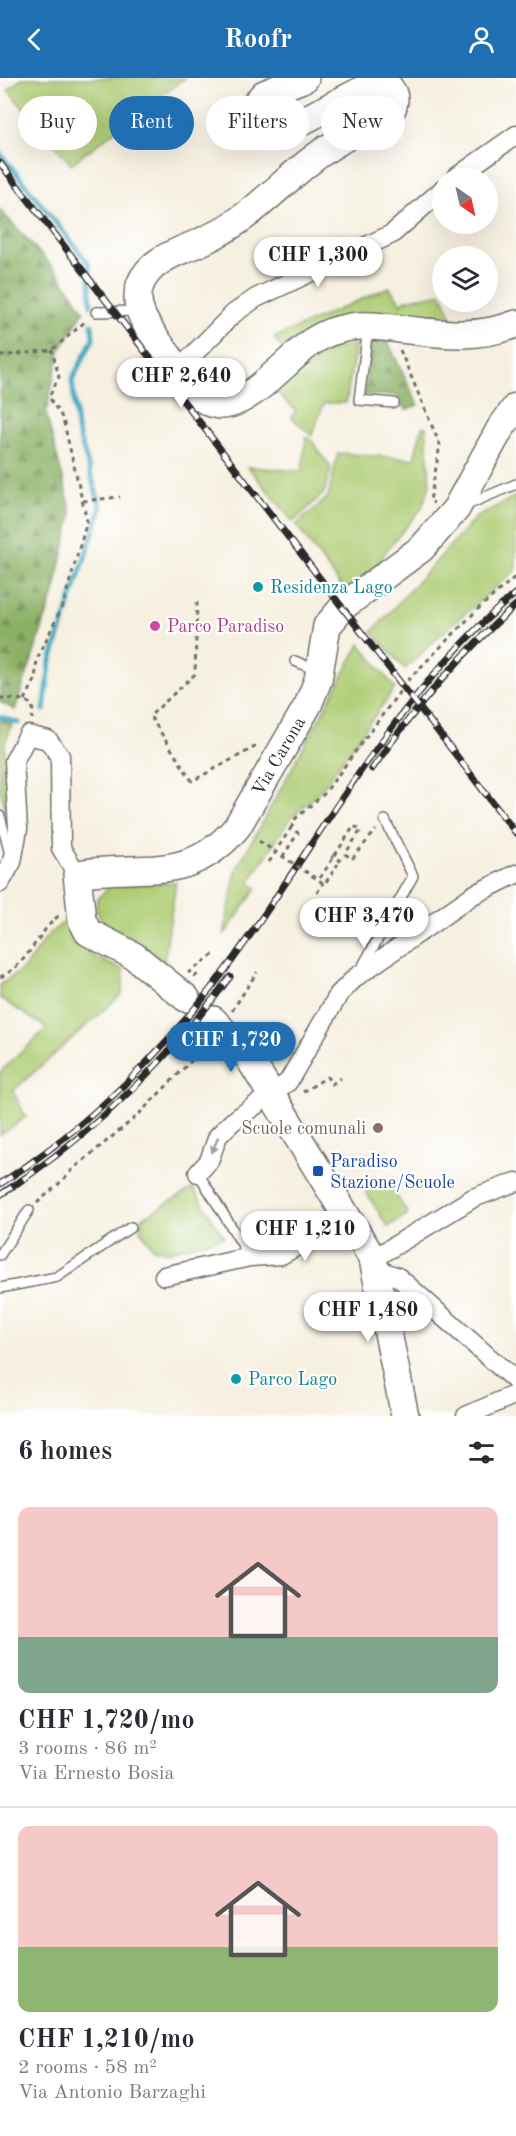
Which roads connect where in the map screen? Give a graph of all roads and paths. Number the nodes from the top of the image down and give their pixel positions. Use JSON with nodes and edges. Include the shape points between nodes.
{"nodes":[{"id":1,"x":305,"y":78,"type":"edge"},
{"id":2,"x":516,"y":135,"type":"edge"},
{"id":3,"x":469,"y":168,"type":"edge"},
{"id":4,"x":432,"y":199,"type":"edge"},
{"id":5,"x":140,"y":311,"type":"junction"},
{"id":6,"x":96,"y":312,"type":"joint"},
{"id":7,"x":516,"y":324,"type":"edge"},
{"id":8,"x":368,"y":326,"type":"junction"},
{"id":9,"x":397,"y":341,"type":"dead end"},
{"id":10,"x":52,"y":350,"type":"junction"},
{"id":11,"x":0,"y":356,"type":"edge"},
{"id":12,"x":178,"y":370,"type":"junction"},
{"id":13,"x":394,"y":403,"type":"dead end"},
{"id":14,"x":516,"y":407,"type":"edge"},
{"id":15,"x":516,"y":484,"type":"edge"},
{"id":16,"x":120,"y":497,"type":"dead end"},
{"id":17,"x":83,"y":501,"type":"junction"},
{"id":18,"x":430,"y":501,"type":"dead end"},
{"id":19,"x":456,"y":509,"type":"junction"},
{"id":20,"x":516,"y":576,"type":"edge"},
{"id":21,"x":197,"y":603,"type":"dead end"},
{"id":22,"x":295,"y":660,"type":"dead end"},
{"id":23,"x":320,"y":672,"type":"junction"},
{"id":24,"x":0,"y":698,"type":"edge"},
{"id":25,"x":25,"y":700,"type":"junction"},
{"id":26,"x":28,"y":735,"type":"junction"},
{"id":27,"x":276,"y":757,"type":"junction"},
{"id":28,"x":0,"y":816,"type":"edge"},
{"id":29,"x":385,"y":820,"type":"joint"},
{"id":30,"x":291,"y":828,"type":"junction"},
{"id":31,"x":259,"y":841,"type":"dead end"},
{"id":32,"x":279,"y":846,"type":"dead end"},
{"id":33,"x":276,"y":852,"type":"junction"},
{"id":34,"x":283,"y":856,"type":"junction"},
{"id":35,"x":269,"y":861,"type":"dead end"},
{"id":36,"x":12,"y":862,"type":"junction"},
{"id":37,"x":76,"y":874,"type":"junction"},
{"id":38,"x":516,"y":874,"type":"edge"},
{"id":39,"x":320,"y":878,"type":"junction"},
{"id":40,"x":326,"y":882,"type":"dead end"},
{"id":41,"x":0,"y":883,"type":"edge"},
{"id":42,"x":317,"y":893,"type":"dead end"},
{"id":43,"x":49,"y":922,"type":"dead end"},
{"id":44,"x":214,"y":954,"type":"dead end"},
{"id":45,"x":201,"y":972,"type":"dead end"},
{"id":46,"x":257,"y":972,"type":"dead end"},
{"id":47,"x":356,"y":977,"type":"junction"},
{"id":48,"x":0,"y":978,"type":"edge"},
{"id":49,"x":190,"y":982,"type":"junction"},
{"id":50,"x":220,"y":1019,"type":"joint"},
{"id":51,"x":201,"y":1044,"type":"dead end"},
{"id":52,"x":341,"y":1078,"type":"dead end"},
{"id":53,"x":274,"y":1102,"type":"junction"},
{"id":54,"x":198,"y":1173,"type":"joint"},
{"id":55,"x":516,"y":1182,"type":"edge"},
{"id":56,"x":29,"y":1210,"type":"joint"},
{"id":57,"x":348,"y":1218,"type":"junction"},
{"id":58,"x":131,"y":1227,"type":"dead end"},
{"id":59,"x":0,"y":1255,"type":"edge"},
{"id":60,"x":249,"y":1257,"type":"junction"},
{"id":61,"x":375,"y":1264,"type":"junction"},
{"id":62,"x":164,"y":1276,"type":"dead end"},
{"id":63,"x":0,"y":1288,"type":"edge"},
{"id":64,"x":516,"y":1381,"type":"edge"},
{"id":65,"x":516,"y":1394,"type":"edge"},
{"id":66,"x":405,"y":1416,"type":"edge"},
{"id":67,"x":466,"y":1416,"type":"edge"}],
"edges":[{"from":1,"to":5,"type":"street","via":[[264,94],[252,108],[257,126],[268,133],[283,130],[374,84],[387,85],[394,94],[394,106],[390,113],[338,140],[308,162],[236,224],[159,261],[140,284]]},
{"from":2,"to":3,"type":"street"},
{"from":4,"to":12,"type":"street","via":[[392,234],[256,298],[233,314]]},
{"from":5,"to":6,"type":"lane"},
{"from":5,"to":12,"type":"street"},
{"from":6,"to":10,"type":"path"},
{"from":7,"to":8,"type":"street","via":[[492,333],[446,334]]},
{"from":8,"to":12,"type":"street","via":[[330,332],[238,401],[221,405],[200,396]]},
{"from":8,"to":13,"type":"lane","via":[[359,400]]},
{"from":9,"to":18,"type":"path","via":[[440,445]]},
{"from":10,"to":11,"type":"path"},
{"from":10,"to":17,"type":"path","via":[[59,377],[49,397],[63,419]]},
{"from":14,"to":19,"type":"street","name":"Via Carona"},
{"from":15,"to":19,"type":"lane"},
{"from":16,"to":17,"type":"path"},
{"from":17,"to":25,"type":"path","via":[[87,521],[66,594],[37,659],[35,680]]},
{"from":19,"to":23,"type":"street","name":"Via Carona","via":[[422,548],[334,616],[324,635]]},
{"from":20,"to":30,"type":"path","via":[[409,679],[324,794],[296,818]]},
{"from":21,"to":27,"type":"path","via":[[195,674],[150,716],[192,781],[255,747]]},
{"from":22,"to":23,"type":"lane"},
{"from":23,"to":27,"type":"street","name":"Via Carona","via":[[308,705]]},
{"from":24,"to":25,"type":"path"},
{"from":25,"to":26,"type":"path","via":[[34,712]]},
{"from":26,"to":36,"type":"street","via":[[14,761],[18,829]]},
{"from":26,"to":37,"type":"street","via":[[48,740],[60,756],[61,849]]},
{"from":27,"to":37,"type":"street","name":"Via Carona","via":[[237,827],[206,856],[174,868]]},
{"from":28,"to":36,"type":"lane"},
{"from":29,"to":39,"type":"path","via":[[352,859],[345,854],[361,830],[354,826]]},
{"from":29,"to":47,"type":"lane","via":[[413,876]]},
{"from":30,"to":32,"type":"path"},
{"from":30,"to":34,"type":"path","bridge":true,"via":[[298,833]]},
{"from":31,"to":33,"type":"path","bridge":true},
{"from":33,"to":34,"type":"path","bridge":true},
{"from":33,"to":35,"type":"path"},
{"from":34,"to":39,"type":"path","bridge":true},
{"from":36,"to":41,"type":"street"},
{"from":37,"to":49,"type":"street","via":[[82,920],[88,932]]},
{"from":38,"to":47,"type":"street","via":[[473,895]]},
{"from":39,"to":40,"type":"path","bridge":true,"via":[[333,856],[340,860]]},
{"from":39,"to":42,"type":"path","bridge":true,"via":[[323,883]]},
{"from":43,"to":48,"type":"path","via":[[27,956]]},
{"from":44,"to":49,"type":"path"},
{"from":45,"to":49,"type":"path"},
{"from":46,"to":50,"type":"path"},
{"from":47,"to":53,"type":"street","via":[[339,994]]},
{"from":50,"to":53,"type":"street"},
{"from":51,"to":56,"type":"path","via":[[193,1059],[137,1116]]},
{"from":52,"to":53,"type":"path","via":[[332,1084],[327,1077]]},
{"from":53,"to":54,"type":"street","one_way":true,"via":[[232,1122],[218,1136],[209,1161]]},
{"from":53,"to":57,"type":"street"},
{"from":54,"to":60,"type":"lane"},
{"from":55,"to":61,"type":"street","via":[[473,1198]]},
{"from":56,"to":59,"type":"lane"},
{"from":57,"to":60,"type":"street","via":[[281,1255]]},
{"from":57,"to":61,"type":"street"},
{"from":58,"to":63,"type":"lane","via":[[57,1277]]},
{"from":60,"to":62,"type":"street"},
{"from":61,"to":64,"type":"street","via":[[398,1277]]},
{"from":61,"to":66,"type":"street"},
{"from":65,"to":67,"type":"street"}]}
